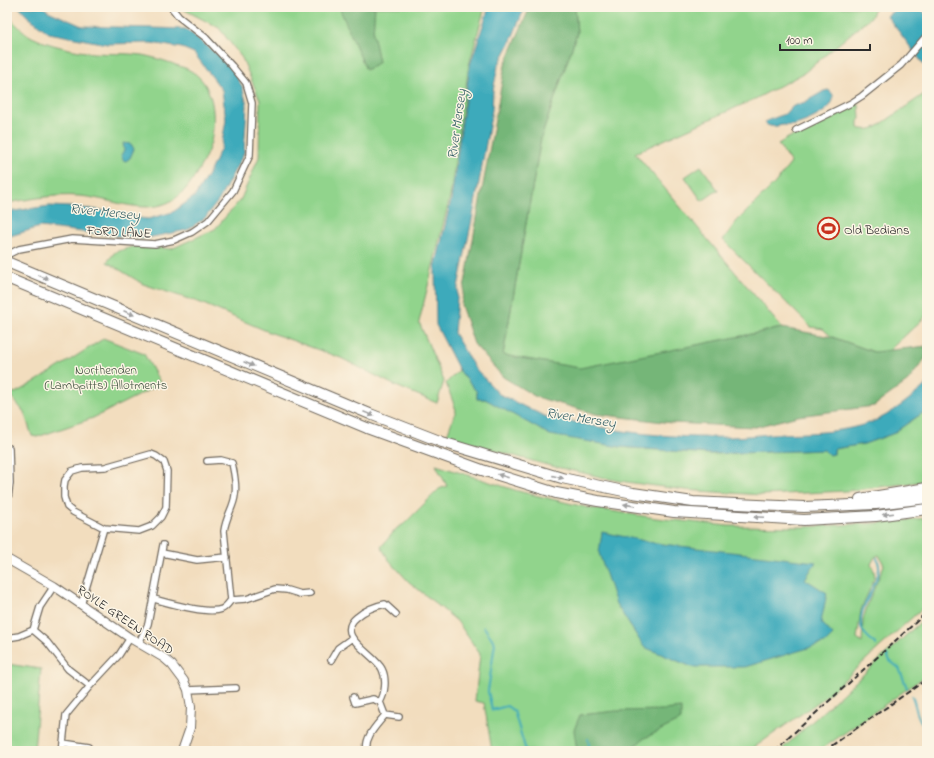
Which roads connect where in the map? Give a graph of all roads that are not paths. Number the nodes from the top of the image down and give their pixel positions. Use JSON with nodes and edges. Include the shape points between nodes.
{"nodes":[{"id":1,"x":172,"y":7,"type":"edge"},
{"id":2,"x":927,"y":35,"type":"edge"},
{"id":3,"x":796,"y":130,"type":"dead end"},
{"id":4,"x":7,"y":255,"type":"edge"},
{"id":5,"x":7,"y":262,"type":"edge"},
{"id":6,"x":7,"y":278,"type":"edge"},
{"id":7,"x":9,"y":448,"type":"dead end"},
{"id":8,"x":207,"y":461,"type":"dead end"},
{"id":9,"x":927,"y":488,"type":"edge"},
{"id":10,"x":927,"y":498,"type":"edge"},
{"id":11,"x":7,"y":503,"type":"edge"},
{"id":12,"x":804,"y":507,"type":"junction"},
{"id":13,"x":927,"y":510,"type":"edge"},
{"id":14,"x":104,"y":528,"type":"junction"},
{"id":15,"x":163,"y":545,"type":"dead end"},
{"id":16,"x":162,"y":553,"type":"junction"},
{"id":17,"x":226,"y":557,"type":"junction"},
{"id":18,"x":7,"y":559,"type":"edge"},
{"id":19,"x":54,"y":586,"type":"junction"},
{"id":20,"x":310,"y":593,"type":"dead end"},
{"id":21,"x":154,"y":599,"type":"junction"},
{"id":22,"x":231,"y":600,"type":"junction"},
{"id":23,"x":81,"y":605,"type":"junction"},
{"id":24,"x":396,"y":614,"type":"dead end"},
{"id":25,"x":33,"y":630,"type":"junction"},
{"id":26,"x":7,"y":638,"type":"edge"},
{"id":27,"x":130,"y":638,"type":"junction"},
{"id":28,"x":352,"y":638,"type":"junction"},
{"id":29,"x":139,"y":643,"type":"junction"},
{"id":30,"x":331,"y":660,"type":"dead end"},
{"id":31,"x":90,"y":686,"type":"junction"},
{"id":32,"x":236,"y":688,"type":"dead end"},
{"id":33,"x":188,"y":690,"type":"junction"},
{"id":34,"x":353,"y":697,"type":"dead end"},
{"id":35,"x":380,"y":702,"type":"junction"},
{"id":36,"x":385,"y":715,"type":"junction"},
{"id":37,"x":399,"y":717,"type":"dead end"},
{"id":38,"x":63,"y":743,"type":"junction"},
{"id":39,"x":89,"y":747,"type":"dead end"},
{"id":40,"x":62,"y":751,"type":"edge"},
{"id":41,"x":182,"y":751,"type":"edge"},
{"id":42,"x":367,"y":751,"type":"edge"}],
"edges":[{"from":1,"to":4,"type":"street","name":"FORD LANE","via":[[179,17],[206,38],[246,83],[252,103],[250,155],[233,191],[208,221],[174,240],[155,244],[72,239]]},
{"from":2,"to":3,"type":"street","via":[[901,65],[862,96]]},
{"from":5,"to":12,"type":"highway","one_way":true,"via":[[442,442],[562,478],[633,493],[693,502]]},
{"from":13,"to":6,"type":"highway","one_way":true,"via":[[804,520],[674,512],[556,493],[482,470],[367,428]]},
{"from":7,"to":11,"type":"street","via":[[10,483]]},
{"from":8,"to":17,"type":"street","via":[[221,460],[232,463],[236,479],[236,496],[225,521]]},
{"from":9,"to":12,"type":"highway"},
{"from":10,"to":12,"type":"highway","via":[[876,504]]},
{"from":14,"to":14,"type":"street","via":[[68,507],[64,497],[68,474],[77,469],[121,464],[144,455],[151,454],[160,458],[167,471],[166,507],[161,518],[139,532]]},
{"from":14,"to":23,"type":"street"},
{"from":15,"to":16,"type":"street"},
{"from":16,"to":17,"type":"street","via":[[197,560]]},
{"from":16,"to":21,"type":"street"},
{"from":17,"to":22,"type":"street"},
{"from":18,"to":19,"type":"main road","name":"ROYLE GREEN ROAD"},
{"from":19,"to":23,"type":"main road","name":"ROYLE GREEN ROAD"},
{"from":19,"to":25,"type":"street","via":[[40,607]]},
{"from":20,"to":22,"type":"street","via":[[300,594],[275,589],[246,599]]},
{"from":21,"to":22,"type":"street","via":[[192,609],[213,611],[220,610]]},
{"from":21,"to":29,"type":"street","via":[[148,624]]},
{"from":23,"to":27,"type":"main road","name":"ROYLE GREEN ROAD"},
{"from":24,"to":28,"type":"street","via":[[385,604],[376,606],[353,620],[349,632]]},
{"from":25,"to":26,"type":"street"},
{"from":25,"to":31,"type":"street","via":[[47,642],[68,669]]},
{"from":27,"to":29,"type":"main road","name":"ROYLE GREEN ROAD"},
{"from":27,"to":31,"type":"street","via":[[119,655]]},
{"from":28,"to":30,"type":"street","via":[[338,648]]},
{"from":28,"to":35,"type":"street","via":[[383,670],[384,690]]},
{"from":29,"to":33,"type":"main road","name":"ROYLE GREEN ROAD","via":[[172,665]]},
{"from":31,"to":38,"type":"street","via":[[66,715]]},
{"from":32,"to":33,"type":"street"},
{"from":33,"to":41,"type":"main road","name":"ROYLE GREEN ROAD","via":[[191,707],[190,728]]},
{"from":34,"to":35,"type":"street","via":[[355,703],[374,700]]},
{"from":35,"to":36,"type":"street"},
{"from":36,"to":37,"type":"street"},
{"from":36,"to":42,"type":"street","via":[[367,740]]},
{"from":38,"to":39,"type":"street"},
{"from":38,"to":40,"type":"street"}]}
